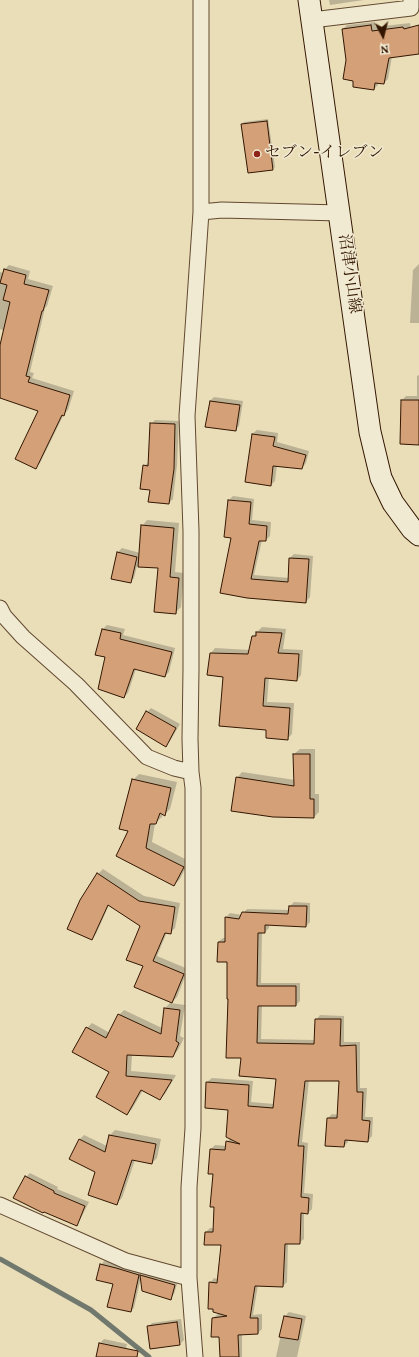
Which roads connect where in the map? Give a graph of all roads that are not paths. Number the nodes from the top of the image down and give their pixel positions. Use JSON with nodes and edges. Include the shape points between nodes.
{"nodes":[{"id":1,"x":201,"y":0,"type":"edge"},
{"id":2,"x":309,"y":0,"type":"edge"},
{"id":3,"x":411,"y":0,"type":"edge"},
{"id":4,"x":312,"y":20,"type":"junction"},
{"id":5,"x":201,"y":212,"type":"junction"},
{"id":6,"x":340,"y":213,"type":"junction"},
{"id":7,"x":419,"y":536,"type":"edge"},
{"id":8,"x":0,"y":608,"type":"edge"},
{"id":9,"x":190,"y":772,"type":"junction"},
{"id":10,"x":0,"y":1205,"type":"edge"},
{"id":11,"x":189,"y":1278,"type":"junction"},
{"id":12,"x":195,"y":1357,"type":"edge"}],
"edges":[{"from":1,"to":5,"type":"street"},
{"from":2,"to":4,"type":"main road","name":"沼津小山線"},
{"from":3,"to":4,"type":"street","via":[[411,8]]},
{"from":4,"to":6,"type":"main road","name":"沼津小山線"},
{"from":5,"to":6,"type":"street","via":[[222,210]]},
{"from":5,"to":9,"type":"street","via":[[187,416],[191,532]]},
{"from":6,"to":7,"type":"main road","name":"沼津小山線","via":[[370,432],[376,458],[393,502]]},
{"from":8,"to":9,"type":"street","via":[[23,637],[76,684],[148,757]]},
{"from":9,"to":11,"type":"street","via":[[193,795],[193,1128],[189,1187]]},
{"from":10,"to":11,"type":"street","via":[[126,1261]]},
{"from":11,"to":12,"type":"street"}]}
